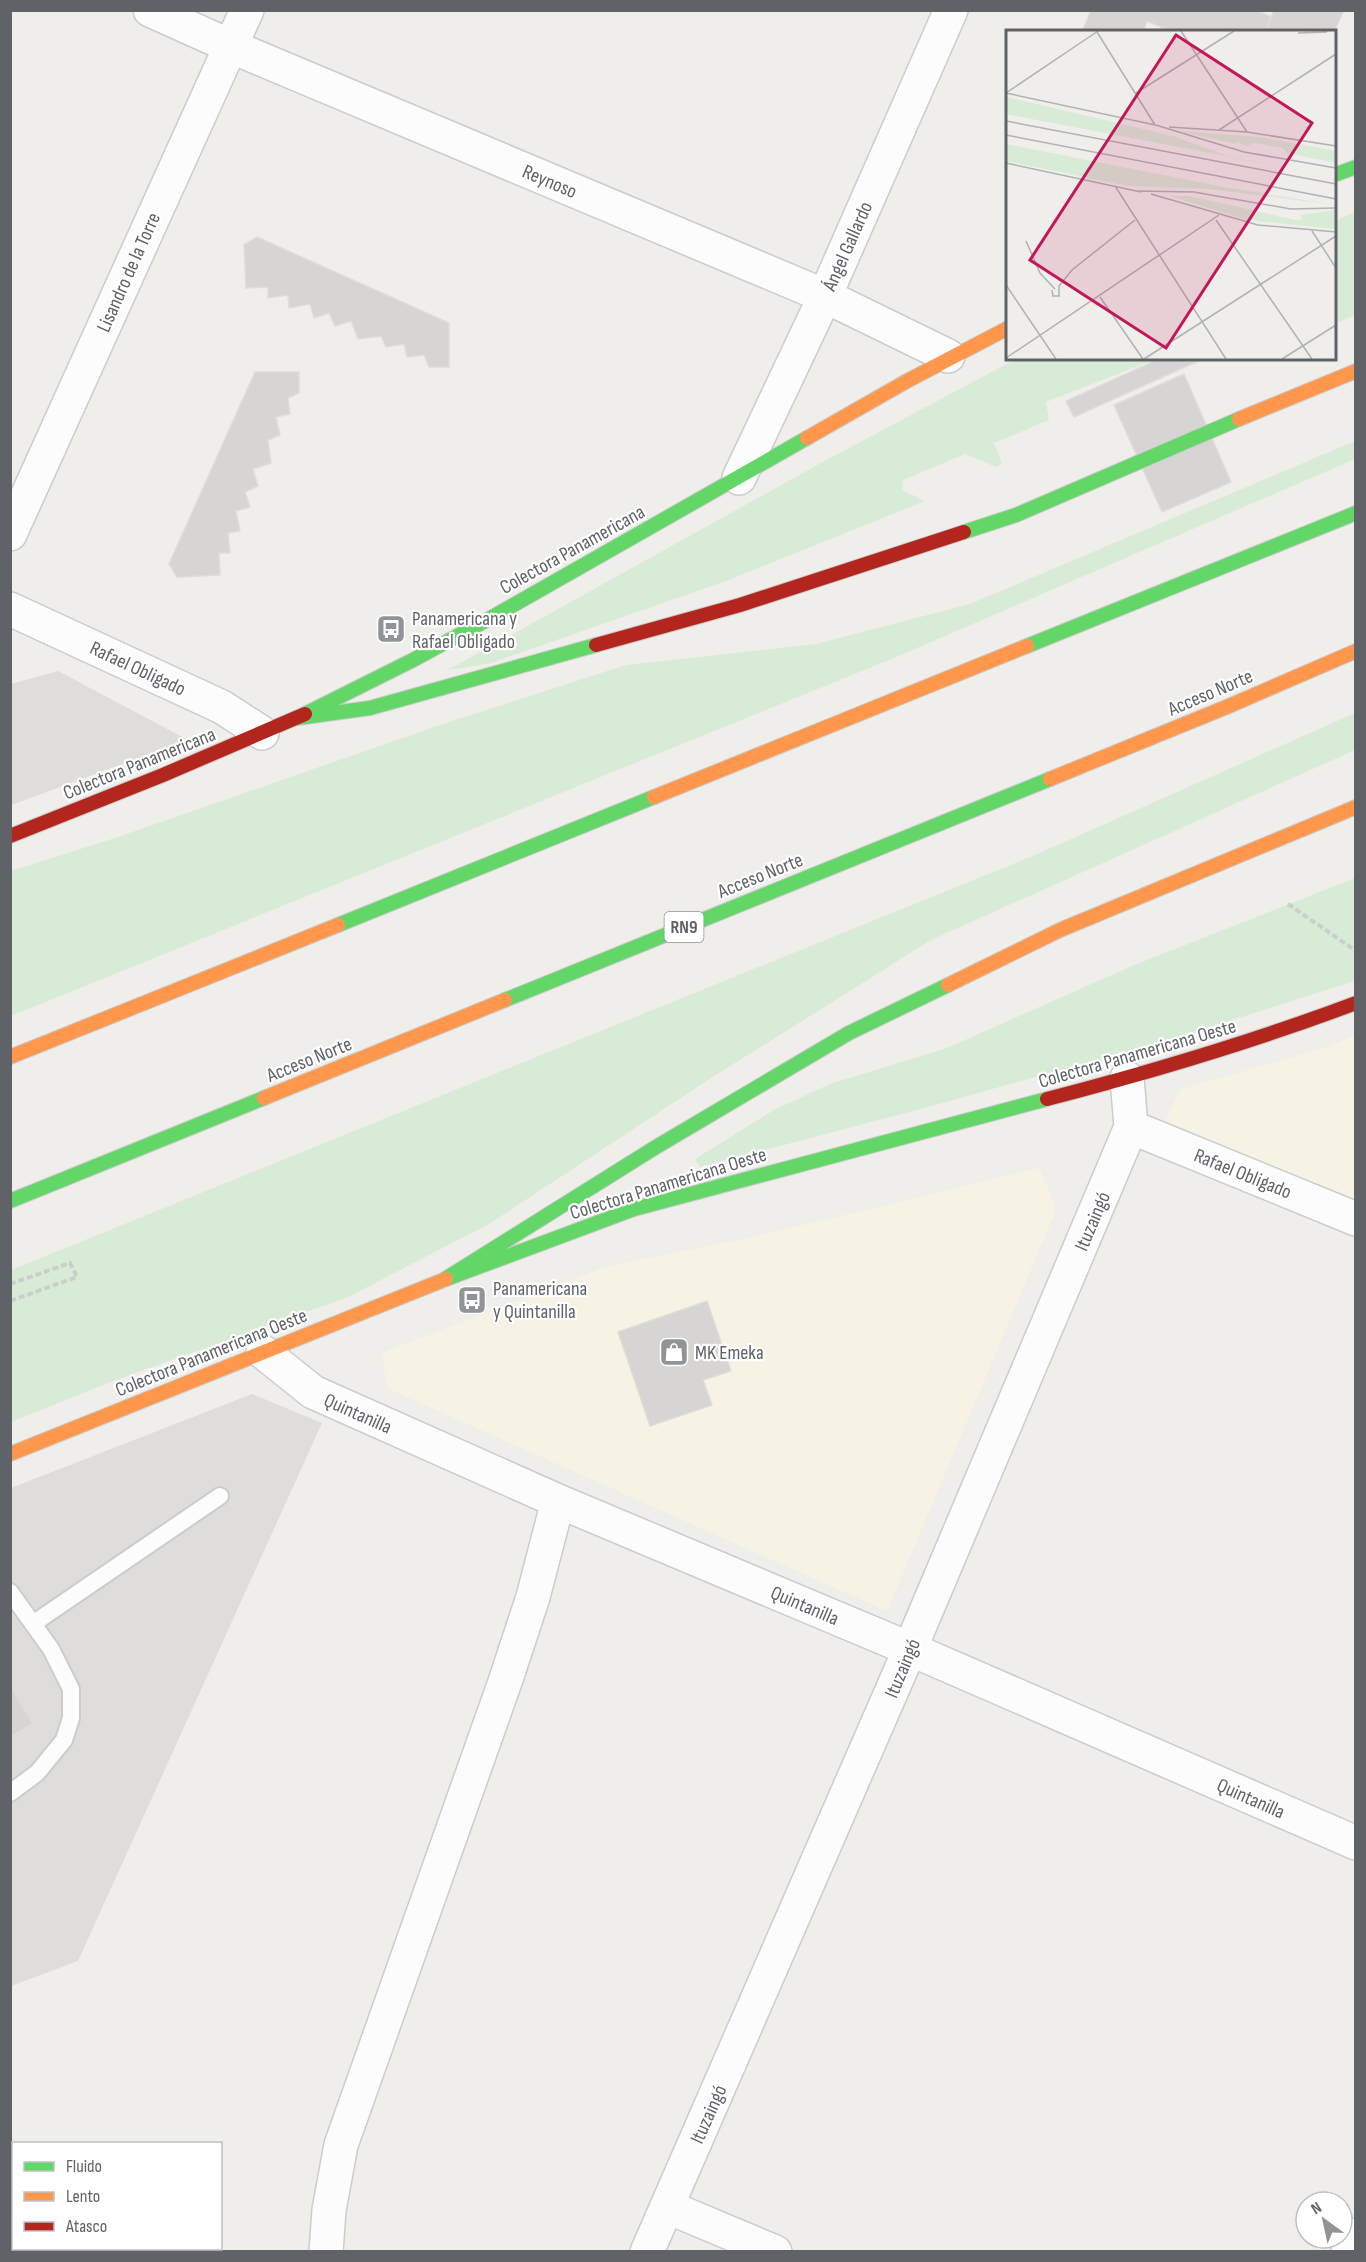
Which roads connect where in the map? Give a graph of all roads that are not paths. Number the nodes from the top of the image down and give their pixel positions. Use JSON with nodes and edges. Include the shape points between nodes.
{"nodes":[{"id":1,"x":150,"y":10,"type":"edge"},
{"id":2,"x":246,"y":10,"type":"edge"},
{"id":3,"x":951,"y":10,"type":"edge"},
{"id":4,"x":230,"y":46,"type":"junction"},
{"id":5,"x":1356,"y":166,"type":"edge"},
{"id":6,"x":1336,"y":175,"type":"edge"},
{"id":7,"x":825,"y":296,"type":"junction"},
{"id":8,"x":1006,"y":328,"type":"edge"},
{"id":9,"x":948,"y":356,"type":"junction"},
{"id":10,"x":1356,"y":371,"type":"edge"},
{"id":11,"x":739,"y":478,"type":"junction"},
{"id":12,"x":1356,"y":513,"type":"edge"},
{"id":13,"x":10,"y":534,"type":"edge"},
{"id":14,"x":10,"y":609,"type":"edge"},
{"id":15,"x":1356,"y":651,"type":"edge"},
{"id":16,"x":297,"y":718,"type":"junction"},
{"id":17,"x":262,"y":733,"type":"junction"},
{"id":18,"x":1356,"y":807,"type":"edge"},
{"id":19,"x":10,"y":836,"type":"edge"},
{"id":20,"x":1356,"y":1003,"type":"edge"},
{"id":21,"x":10,"y":1057,"type":"edge"},
{"id":22,"x":1127,"y":1078,"type":"junction"},
{"id":23,"x":1131,"y":1127,"type":"junction"},
{"id":24,"x":10,"y":1201,"type":"edge"},
{"id":25,"x":1356,"y":1219,"type":"edge"},
{"id":26,"x":445,"y":1279,"type":"junction"},
{"id":27,"x":263,"y":1352,"type":"junction"},
{"id":28,"x":10,"y":1454,"type":"edge"},
{"id":29,"x":220,"y":1496,"type":"dead end"},
{"id":30,"x":558,"y":1501,"type":"junction"},
{"id":31,"x":10,"y":1592,"type":"edge"},
{"id":32,"x":34,"y":1623,"type":"junction"},
{"id":33,"x":910,"y":1650,"type":"junction"},
{"id":34,"x":10,"y":1793,"type":"edge"},
{"id":35,"x":1356,"y":1843,"type":"edge"},
{"id":36,"x":668,"y":2207,"type":"junction"},
{"id":37,"x":1356,"y":2235,"type":"edge"},
{"id":38,"x":326,"y":2252,"type":"edge"},
{"id":39,"x":647,"y":2252,"type":"edge"},
{"id":40,"x":775,"y":2252,"type":"edge"},
{"id":41,"x":1348,"y":2252,"type":"edge"}],
"edges":[{"from":1,"to":4,"type":"street","name":"Reynoso"},
{"from":2,"to":4,"type":"street","name":"Lisandro de la Torre"},
{"from":3,"to":7,"type":"street","name":"Ángel Gallardo"},
{"from":4,"to":7,"type":"street","name":"Reynoso"},
{"from":4,"to":13,"type":"street","name":"Lisandro de la Torre"},
{"from":5,"to":6,"type":"main road"},
{"from":7,"to":9,"type":"street","name":"Reynoso"},
{"from":7,"to":11,"type":"street","name":"Ángel Gallardo"},
{"from":8,"to":9,"type":"main road","name":"Colectora Panamericana"},
{"from":9,"to":11,"type":"main road","name":"Colectora Panamericana"},
{"from":10,"to":16,"type":"main road","via":[[1016,515],[740,605],[370,708]]},
{"from":11,"to":16,"type":"main road","name":"Colectora Panamericana","via":[[411,661]]},
{"from":12,"to":21,"type":"main road"},
{"from":14,"to":17,"type":"street","name":"Rafael Obligado","via":[[222,707]]},
{"from":15,"to":24,"type":"main road","name":"Acceso Norte","number":"RN9"},
{"from":16,"to":17,"type":"main road","name":"Colectora Panamericana"},
{"from":17,"to":19,"type":"main road","name":"Colectora Panamericana"},
{"from":18,"to":26,"type":"main road","via":[[1060,930],[849,1033],[656,1147]]},
{"from":20,"to":22,"type":"main road","name":"Colectora Panamericana Oeste"},
{"from":22,"to":23,"type":"street","name":"Ituzaingó"},
{"from":22,"to":26,"type":"main road","name":"Colectora Panamericana Oeste","via":[[634,1209]]},
{"from":23,"to":25,"type":"street","name":"Rafael Obligado"},
{"from":23,"to":33,"type":"street","name":"Ituzaingó"},
{"from":26,"to":27,"type":"main road","name":"Colectora Panamericana Oeste"},
{"from":27,"to":28,"type":"main road","name":"Colectora Panamericana Oeste"},
{"from":27,"to":30,"type":"street","name":"Quintanilla","via":[[313,1392]]},
{"from":29,"to":32,"type":"lane"},
{"from":30,"to":33,"type":"street","name":"Quintanilla"},
{"from":30,"to":38,"type":"street","via":[[510,1668],[340,2145]]},
{"from":31,"to":32,"type":"lane"},
{"from":32,"to":34,"type":"lane","via":[[71,1689],[71,1718],[64,1740],[37,1773]]},
{"from":33,"to":35,"type":"street","name":"Quintanilla"},
{"from":33,"to":36,"type":"street","name":"Ituzaingó"},
{"from":36,"to":39,"type":"street","name":"Ituzaingó"},
{"from":36,"to":40,"type":"street"},
{"from":37,"to":41,"type":"street"}]}
